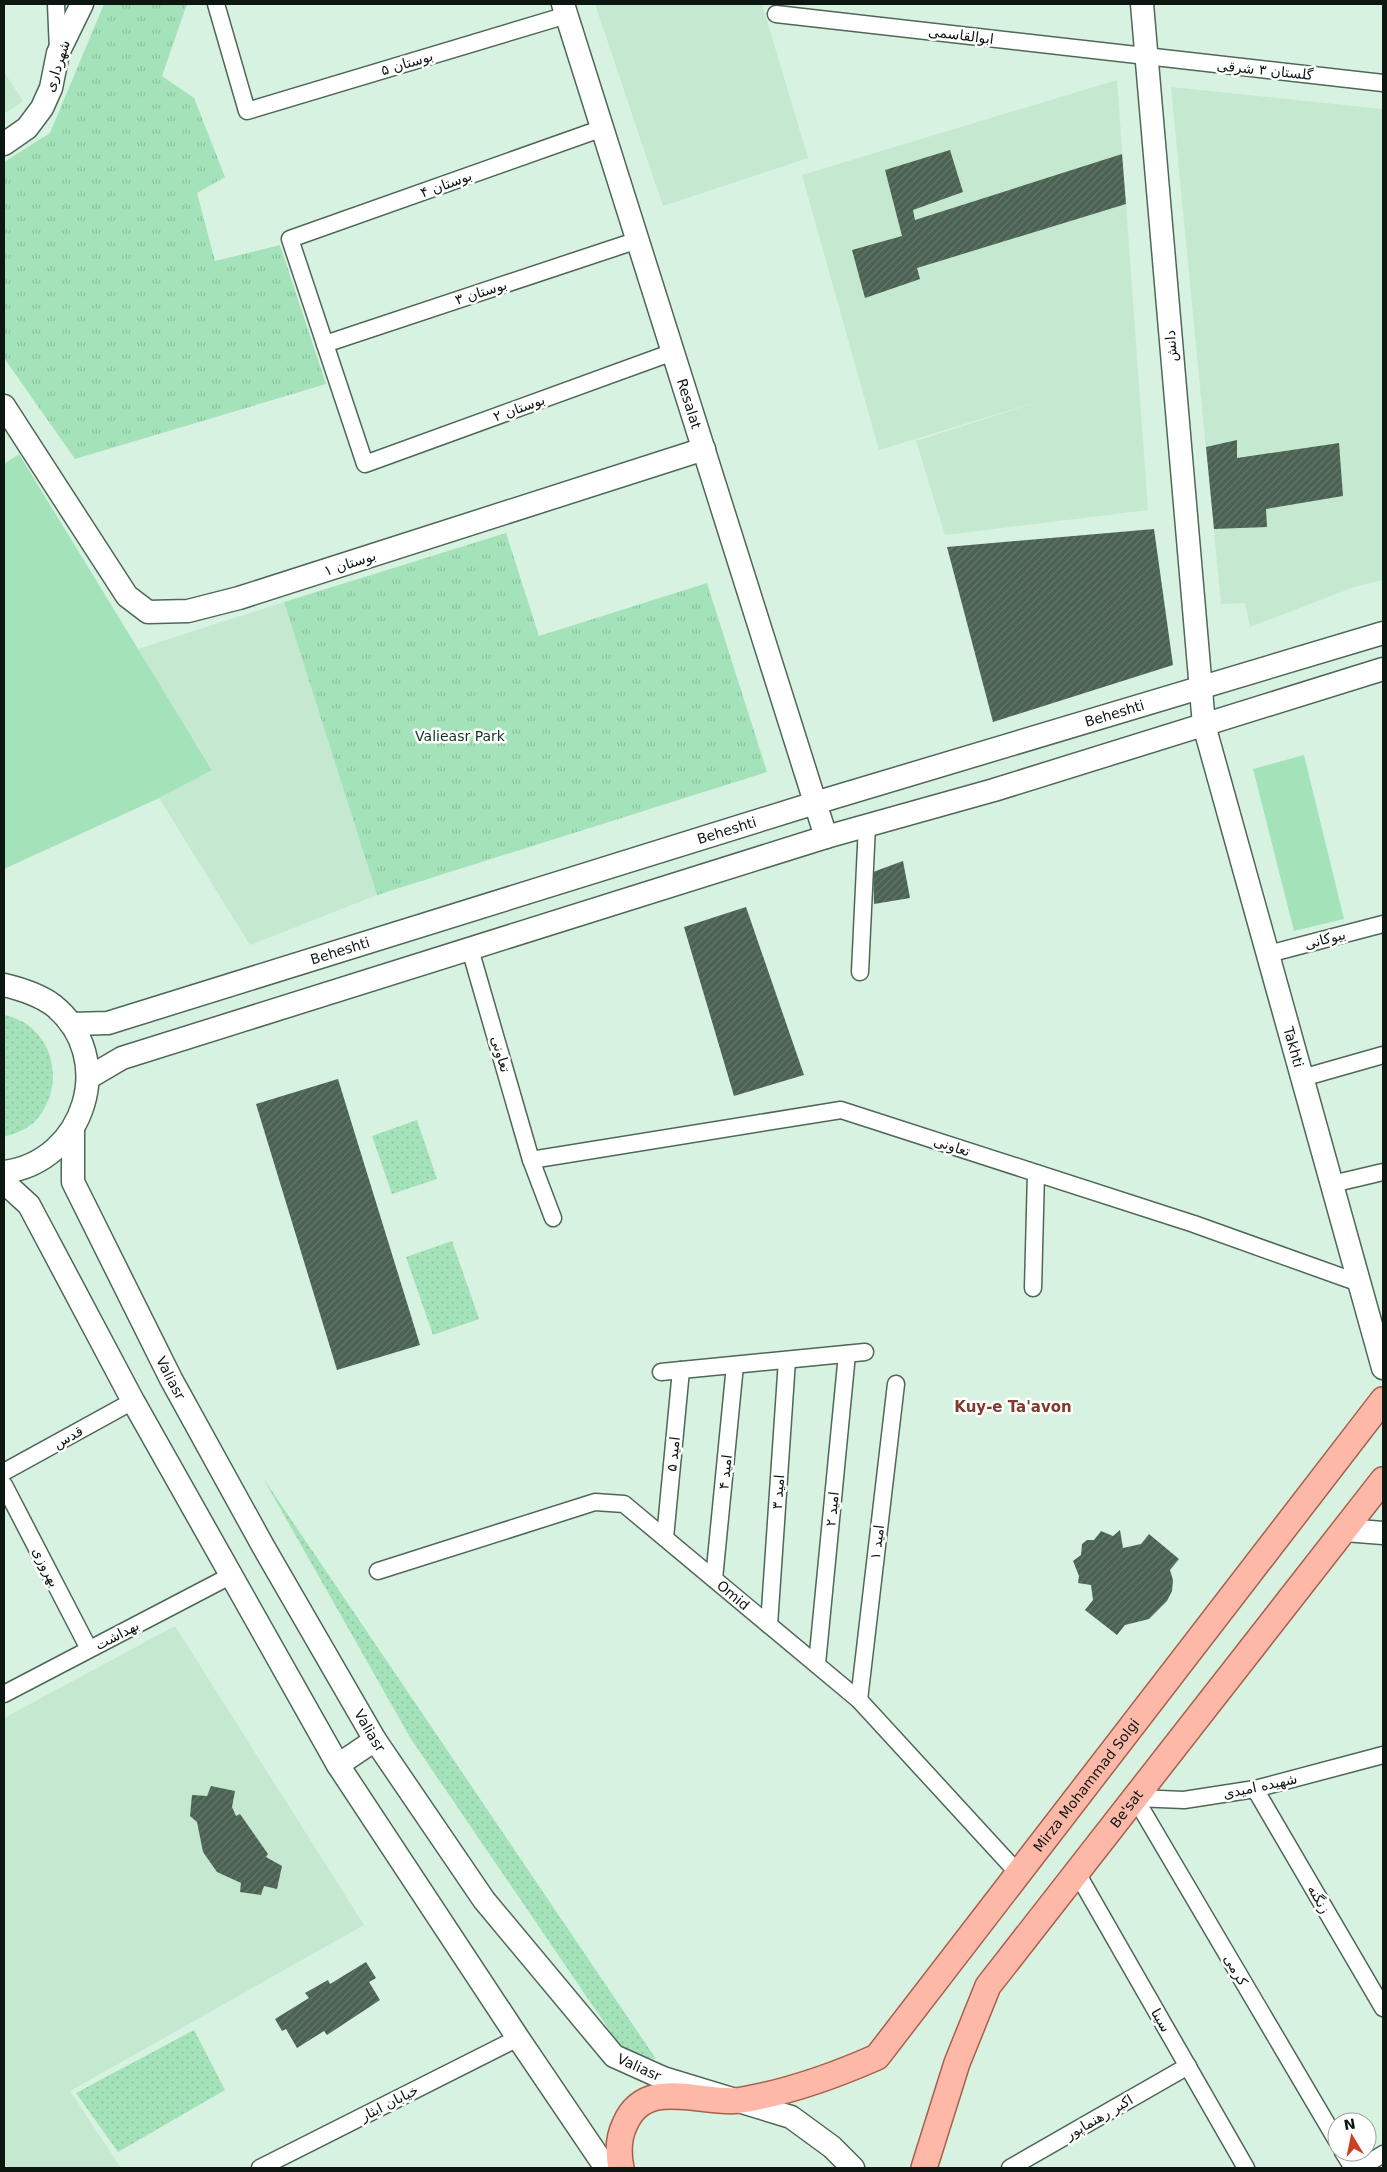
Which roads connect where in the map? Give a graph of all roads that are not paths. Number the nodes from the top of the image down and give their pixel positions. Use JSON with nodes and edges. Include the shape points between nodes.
{"nodes":[{"id":1,"x":56,"y":4,"type":"edge"},
{"id":2,"x":82,"y":4,"type":"edge"},
{"id":3,"x":216,"y":4,"type":"edge"},
{"id":4,"x":1142,"y":4,"type":"edge"},
{"id":5,"x":565,"y":9,"type":"edge"},
{"id":6,"x":776,"y":14,"type":"dead end"},
{"id":7,"x":58,"y":53,"type":"junction"},
{"id":8,"x":1146,"y":57,"type":"junction"},
{"id":9,"x":1383,"y":83,"type":"edge"},
{"id":10,"x":603,"y":128,"type":"junction"},
{"id":11,"x":4,"y":144,"type":"edge"},
{"id":12,"x":638,"y":240,"type":"junction"},
{"id":13,"x":325,"y":344,"type":"junction"},
{"id":14,"x":673,"y":352,"type":"junction"},
{"id":15,"x":4,"y":406,"type":"edge"},
{"id":16,"x":704,"y":449,"type":"junction"},
{"id":17,"x":1383,"y":633,"type":"edge"},
{"id":18,"x":1383,"y":669,"type":"edge"},
{"id":19,"x":1201,"y":688,"type":"junction"},
{"id":20,"x":1204,"y":725,"type":"junction"},
{"id":21,"x":815,"y":803,"type":"junction"},
{"id":22,"x":867,"y":825,"type":"junction"},
{"id":23,"x":826,"y":837,"type":"junction"},
{"id":24,"x":1383,"y":924,"type":"edge"},
{"id":25,"x":470,"y":949,"type":"junction"},
{"id":26,"x":1268,"y":954,"type":"junction"},
{"id":27,"x":860,"y":972,"type":"dead end"},
{"id":28,"x":4,"y":985,"type":"edge"},
{"id":29,"x":71,"y":1024,"type":"junction"},
{"id":30,"x":1383,"y":1055,"type":"edge"},
{"id":31,"x":88,"y":1078,"type":"junction"},
{"id":32,"x":1302,"y":1078,"type":"junction"},
{"id":33,"x":73,"y":1130,"type":"junction"},
{"id":34,"x":532,"y":1160,"type":"junction"},
{"id":35,"x":4,"y":1172,"type":"edge"},
{"id":36,"x":1383,"y":1172,"type":"edge"},
{"id":37,"x":1036,"y":1173,"type":"junction"},
{"id":38,"x":4,"y":1182,"type":"edge"},
{"id":39,"x":1332,"y":1184,"type":"junction"},
{"id":40,"x":553,"y":1218,"type":"dead end"},
{"id":41,"x":1360,"y":1283,"type":"junction"},
{"id":42,"x":1033,"y":1288,"type":"dead end"},
{"id":43,"x":865,"y":1352,"type":"dead end"},
{"id":44,"x":847,"y":1354,"type":"junction"},
{"id":45,"x":787,"y":1360,"type":"junction"},
{"id":46,"x":735,"y":1365,"type":"junction"},
{"id":47,"x":1383,"y":1368,"type":"edge"},
{"id":48,"x":681,"y":1370,"type":"junction"},
{"id":49,"x":661,"y":1372,"type":"dead end"},
{"id":50,"x":896,"y":1384,"type":"dead end"},
{"id":51,"x":1383,"y":1400,"type":"edge"},
{"id":52,"x":133,"y":1401,"type":"junction"},
{"id":53,"x":4,"y":1472,"type":"edge"},
{"id":54,"x":1383,"y":1480,"type":"edge"},
{"id":55,"x":4,"y":1485,"type":"edge"},
{"id":56,"x":1345,"y":1530,"type":"junction"},
{"id":57,"x":1383,"y":1533,"type":"edge"},
{"id":58,"x":665,"y":1538,"type":"junction"},
{"id":59,"x":378,"y":1571,"type":"dead end"},
{"id":60,"x":230,"y":1576,"type":"junction"},
{"id":61,"x":714,"y":1579,"type":"junction"},
{"id":62,"x":769,"y":1625,"type":"junction"},
{"id":63,"x":89,"y":1649,"type":"junction"},
{"id":64,"x":817,"y":1664,"type":"junction"},
{"id":65,"x":4,"y":1694,"type":"edge"},
{"id":66,"x":859,"y":1700,"type":"junction"},
{"id":67,"x":376,"y":1740,"type":"junction"},
{"id":68,"x":1383,"y":1755,"type":"edge"},
{"id":69,"x":338,"y":1765,"type":"junction"},
{"id":70,"x":1255,"y":1789,"type":"junction"},
{"id":71,"x":1135,"y":1798,"type":"junction"},
{"id":72,"x":1018,"y":1873,"type":"junction"},
{"id":73,"x":1077,"y":1873,"type":"junction"},
{"id":74,"x":1383,"y":2008,"type":"edge"},
{"id":75,"x":518,"y":2038,"type":"junction"},
{"id":76,"x":1188,"y":2066,"type":"junction"},
{"id":77,"x":740,"y":2100,"type":"junction"},
{"id":78,"x":1327,"y":2125,"type":"edge"},
{"id":79,"x":1383,"y":2154,"type":"edge"},
{"id":80,"x":260,"y":2168,"type":"edge"},
{"id":81,"x":606,"y":2168,"type":"edge"},
{"id":82,"x":621,"y":2168,"type":"edge"},
{"id":83,"x":853,"y":2168,"type":"edge"},
{"id":84,"x":924,"y":2168,"type":"edge"},
{"id":85,"x":1010,"y":2168,"type":"edge"},
{"id":86,"x":1246,"y":2168,"type":"edge"},
{"id":87,"x":1360,"y":2168,"type":"edge"}],
"edges":[{"from":1,"to":7,"type":"street"},
{"from":2,"to":7,"type":"main road","name":"شهرداری"},
{"from":3,"to":5,"type":"street","name":"بوستان ۵","via":[[247,111]]},
{"from":4,"to":8,"type":"main road","name":"دانش"},
{"from":5,"to":10,"type":"main road","name":"Resalat"},
{"from":6,"to":8,"type":"street","name":"ابوالقاسمی"},
{"from":7,"to":11,"type":"main road","name":"شهرداری","via":[[42,108],[27,128]]},
{"from":8,"to":9,"type":"street","name":"گلستان ۳ شرقی"},
{"from":8,"to":19,"type":"main road","name":"دانش"},
{"from":10,"to":12,"type":"main road","name":"Resalat"},
{"from":10,"to":13,"type":"street","name":"بوستان ۴","via":[[290,239]]},
{"from":12,"to":13,"type":"street","name":"بوستان ۳"},
{"from":12,"to":14,"type":"main road","name":"Resalat"},
{"from":13,"to":14,"type":"street","name":"بوستان ۲","via":[[365,464]]},
{"from":14,"to":16,"type":"main road","name":"Resalat"},
{"from":15,"to":16,"type":"main road","name":"بوستان ۱","via":[[126,596],[148,612],[188,611],[239,598]]},
{"from":16,"to":21,"type":"main road","name":"Resalat"},
{"from":17,"to":19,"type":"main road","name":"Beheshti"},
{"from":18,"to":20,"type":"main road"},
{"from":19,"to":20,"type":"main road","name":"دانش"},
{"from":19,"to":21,"type":"main road","name":"Beheshti"},
{"from":20,"to":22,"type":"main road","via":[[994,790]]},
{"from":20,"to":26,"type":"main road","name":"Takhti"},
{"from":21,"to":23,"type":"main road","name":"Resalat"},
{"from":21,"to":29,"type":"main road","name":"Beheshti","via":[[108,1023]]},
{"from":22,"to":23,"type":"main road"},
{"from":22,"to":27,"type":"street"},
{"from":23,"to":25,"type":"main road"},
{"from":24,"to":26,"type":"street","name":"بیوکانی"},
{"from":25,"to":31,"type":"main road","via":[[122,1058]]},
{"from":25,"to":34,"type":"street","name":"تعاونی"},
{"from":26,"to":32,"type":"main road","name":"Takhti"},
{"from":28,"to":29,"type":"main road","via":[[30,992],[53,1005]]},
{"from":29,"to":31,"type":"main road","via":[[84,1050]]},
{"from":30,"to":32,"type":"street"},
{"from":31,"to":33,"type":"main road","via":[[84,1105]]},
{"from":32,"to":39,"type":"main road","name":"Takhti"},
{"from":33,"to":35,"type":"main road","via":[[38,1162]]},
{"from":33,"to":67,"type":"main road","name":"Valiasr","via":[[73,1182],[77,1191],[171,1379]]},
{"from":34,"to":37,"type":"street","name":"تعاونی","via":[[841,1110]]},
{"from":34,"to":40,"type":"street","name":"تعاونی"},
{"from":36,"to":39,"type":"street"},
{"from":37,"to":41,"type":"street","name":"تعاونی","via":[[1194,1224]]},
{"from":37,"to":42,"type":"street"},
{"from":38,"to":52,"type":"main road","via":[[29,1204]]},
{"from":39,"to":41,"type":"main road","name":"Takhti"},
{"from":41,"to":47,"type":"main road","name":"Takhti"},
{"from":43,"to":44,"type":"street"},
{"from":44,"to":45,"type":"street"},
{"from":44,"to":64,"type":"street","name":"امید ۲"},
{"from":45,"to":46,"type":"street"},
{"from":45,"to":62,"type":"street","name":"امید ۳"},
{"from":46,"to":48,"type":"street"},
{"from":46,"to":61,"type":"street","name":"امید ۴"},
{"from":48,"to":49,"type":"street"},
{"from":48,"to":58,"type":"street","name":"امید ۵"},
{"from":50,"to":66,"type":"street","name":"امید ۱"},
{"from":51,"to":72,"type":"main road","name":"Mirza Mohammad Solgi"},
{"from":52,"to":53,"type":"street","name":"قدس"},
{"from":52,"to":60,"type":"main road"},
{"from":54,"to":56,"type":"main road","name":"Be'sat"},
{"from":55,"to":63,"type":"street","name":"بهروزی"},
{"from":56,"to":57,"type":"main road"},
{"from":56,"to":71,"type":"main road","name":"Be'sat"},
{"from":58,"to":59,"type":"street","name":"Omid","via":[[624,1504],[595,1502]]},
{"from":58,"to":61,"type":"street","name":"Omid"},
{"from":60,"to":63,"type":"street","name":"بهداشت"},
{"from":60,"to":69,"type":"main road"},
{"from":61,"to":62,"type":"street","name":"Omid"},
{"from":62,"to":64,"type":"street","name":"Omid"},
{"from":63,"to":65,"type":"street","name":"بهداشت"},
{"from":64,"to":66,"type":"street","name":"Omid"},
{"from":66,"to":72,"type":"street","name":"Omid"},
{"from":67,"to":69,"type":"main road"},
{"from":67,"to":77,"type":"main road","name":"Valiasr","via":[[484,1900],[614,2056],[663,2078]]},
{"from":68,"to":70,"type":"street","name":"شهیده امیدی"},
{"from":69,"to":75,"type":"main road"},
{"from":70,"to":71,"type":"street","name":"شهیده امیدی","via":[[1184,1800]]},
{"from":70,"to":74,"type":"street","name":"زنگنه"},
{"from":71,"to":73,"type":"main road","name":"Be'sat"},
{"from":71,"to":78,"type":"street","name":"کرمی"},
{"from":72,"to":77,"type":"main road","name":"Mirza Mohammad Solgi","via":[[876,2057],[833,2077]]},
{"from":73,"to":76,"type":"street","name":"سینا"},
{"from":73,"to":84,"type":"main road","name":"Be'sat","via":[[988,1986],[957,2063]]},
{"from":75,"to":80,"type":"street","name":"خیابان ایثار"},
{"from":75,"to":81,"type":"main road"},
{"from":76,"to":85,"type":"street","name":"اکبر رهنماپور"},
{"from":76,"to":86,"type":"street","name":"سینا"},
{"from":77,"to":82,"type":"main road","name":"Mirza Mohammad Solgi","via":[[677,2096],[651,2098],[631,2110],[620,2133]]},
{"from":77,"to":83,"type":"main road","name":"Valiasr","via":[[791,2117],[832,2147]]},
{"from":79,"to":87,"type":"street"}]}
